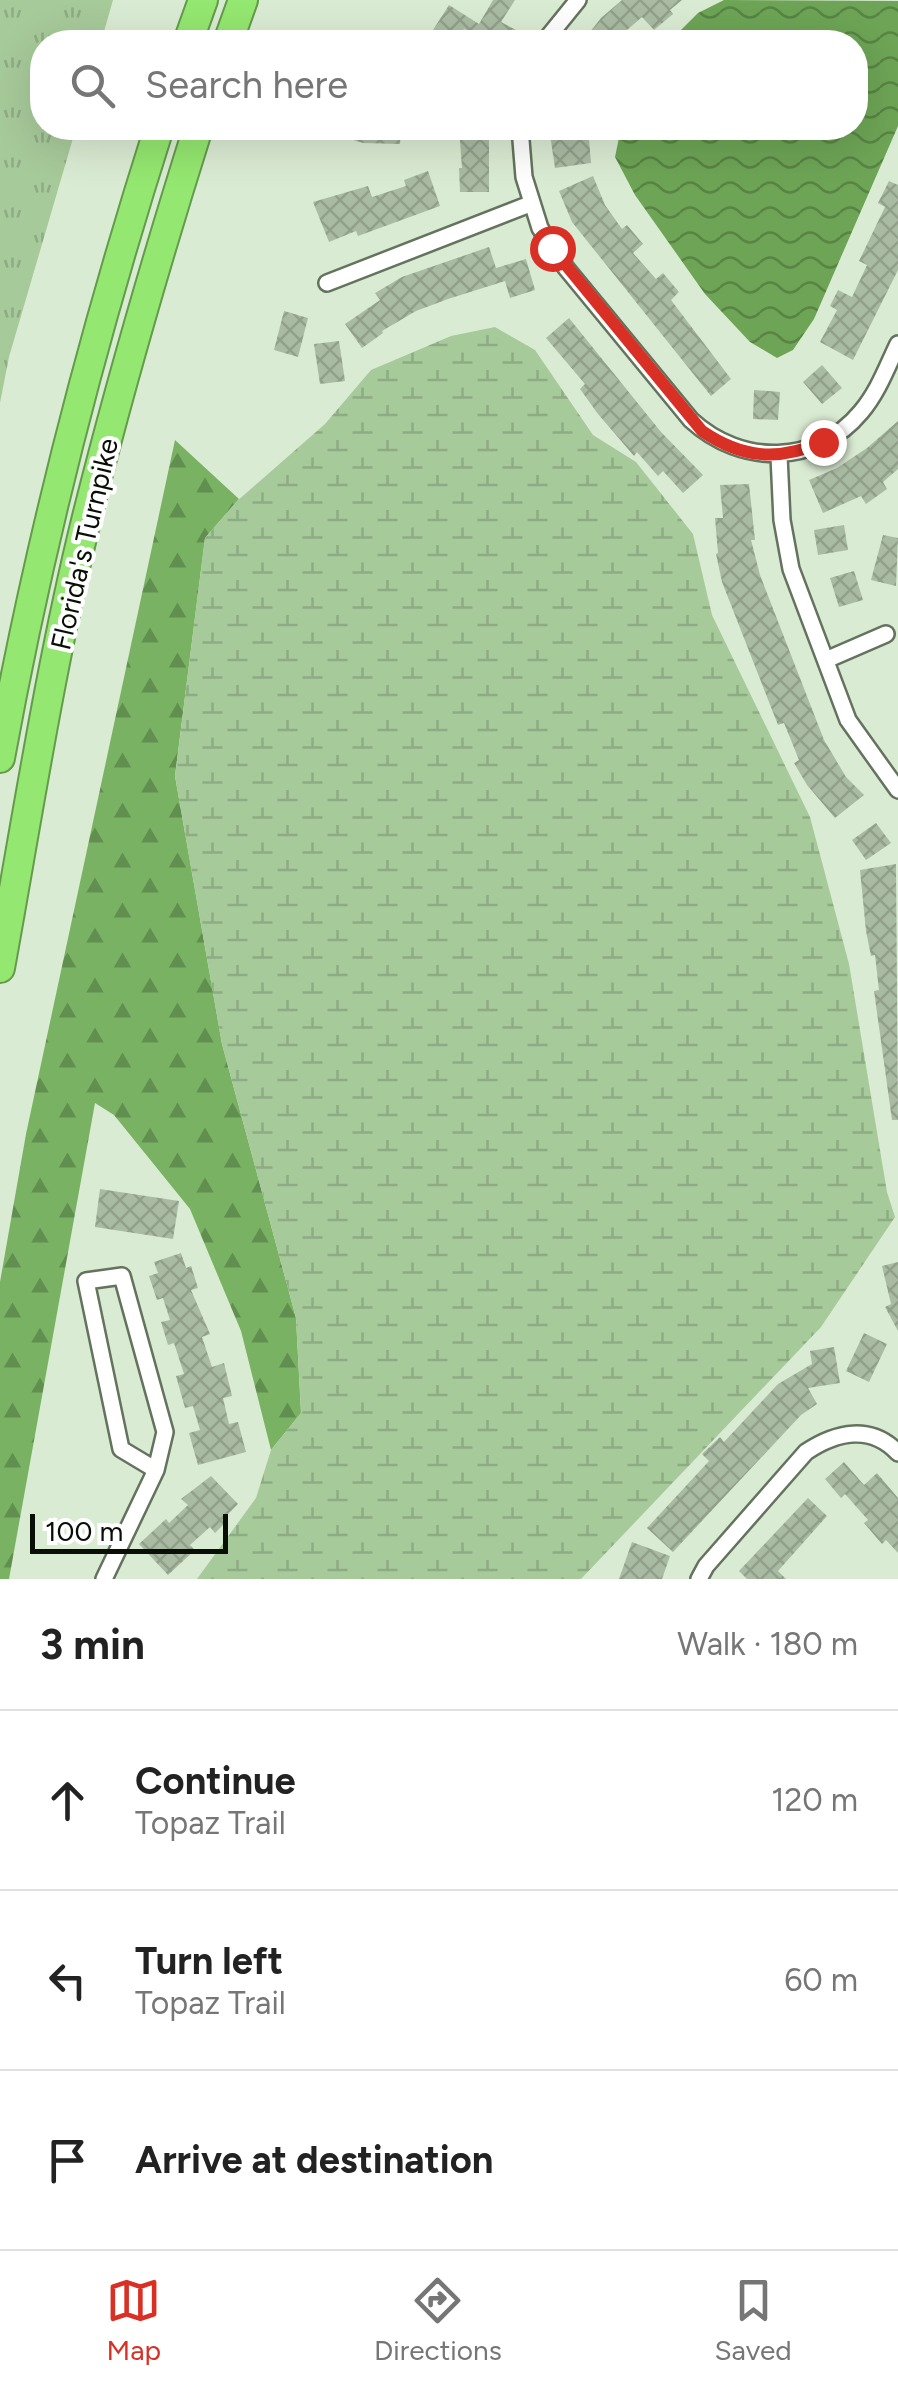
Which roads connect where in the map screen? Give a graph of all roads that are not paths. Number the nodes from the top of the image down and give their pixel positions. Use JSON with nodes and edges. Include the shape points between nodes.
{"nodes":[{"id":1,"x":203,"y":0,"type":"edge"},
{"id":2,"x":243,"y":0,"type":"edge"},
{"id":3,"x":578,"y":0,"type":"edge"},
{"id":4,"x":192,"y":30,"type":"edge"},
{"id":5,"x":232,"y":30,"type":"edge"},
{"id":6,"x":554,"y":30,"type":"edge"},
{"id":7,"x":155,"y":140,"type":"edge"},
{"id":8,"x":194,"y":140,"type":"edge"},
{"id":9,"x":521,"y":140,"type":"edge"},
{"id":10,"x":530,"y":204,"type":"junction"},
{"id":11,"x":327,"y":283,"type":"dead end"},
{"id":12,"x":898,"y":344,"type":"edge"},
{"id":13,"x":780,"y":456,"type":"junction"},
{"id":14,"x":886,"y":634,"type":"dead end"},
{"id":15,"x":826,"y":660,"type":"junction"},
{"id":16,"x":0,"y":758,"type":"edge"},
{"id":17,"x":898,"y":790,"type":"edge"},
{"id":18,"x":0,"y":968,"type":"edge"},
{"id":19,"x":898,"y":1453,"type":"edge"},
{"id":20,"x":156,"y":1470,"type":"junction"},
{"id":21,"x":104,"y":1579,"type":"edge"},
{"id":22,"x":699,"y":1579,"type":"edge"}],
"edges":[{"from":1,"to":4,"type":"highway"},
{"from":2,"to":5,"type":"highway"},
{"from":3,"to":6,"type":"street"},
{"from":7,"to":16,"type":"highway","name":"Florida's Turnpike","via":[[49,516]]},
{"from":8,"to":18,"type":"highway","name":"Florida's Turnpike","via":[[86,524]]},
{"from":9,"to":10,"type":"street"},
{"from":10,"to":11,"type":"street"},
{"from":10,"to":13,"type":"street","via":[[566,268],[691,420],[718,442]]},
{"from":12,"to":13,"type":"street","via":[[877,390],[850,425]]},
{"from":13,"to":15,"type":"street","via":[[790,569]]},
{"from":14,"to":15,"type":"street"},
{"from":15,"to":17,"type":"street","via":[[848,720]]},
{"from":19,"to":22,"type":"street","via":[[854,1431],[827,1438],[806,1452]]},
{"from":20,"to":20,"type":"street","via":[[165,1432],[122,1276],[86,1280],[121,1448]]},
{"from":20,"to":21,"type":"street"}]}
